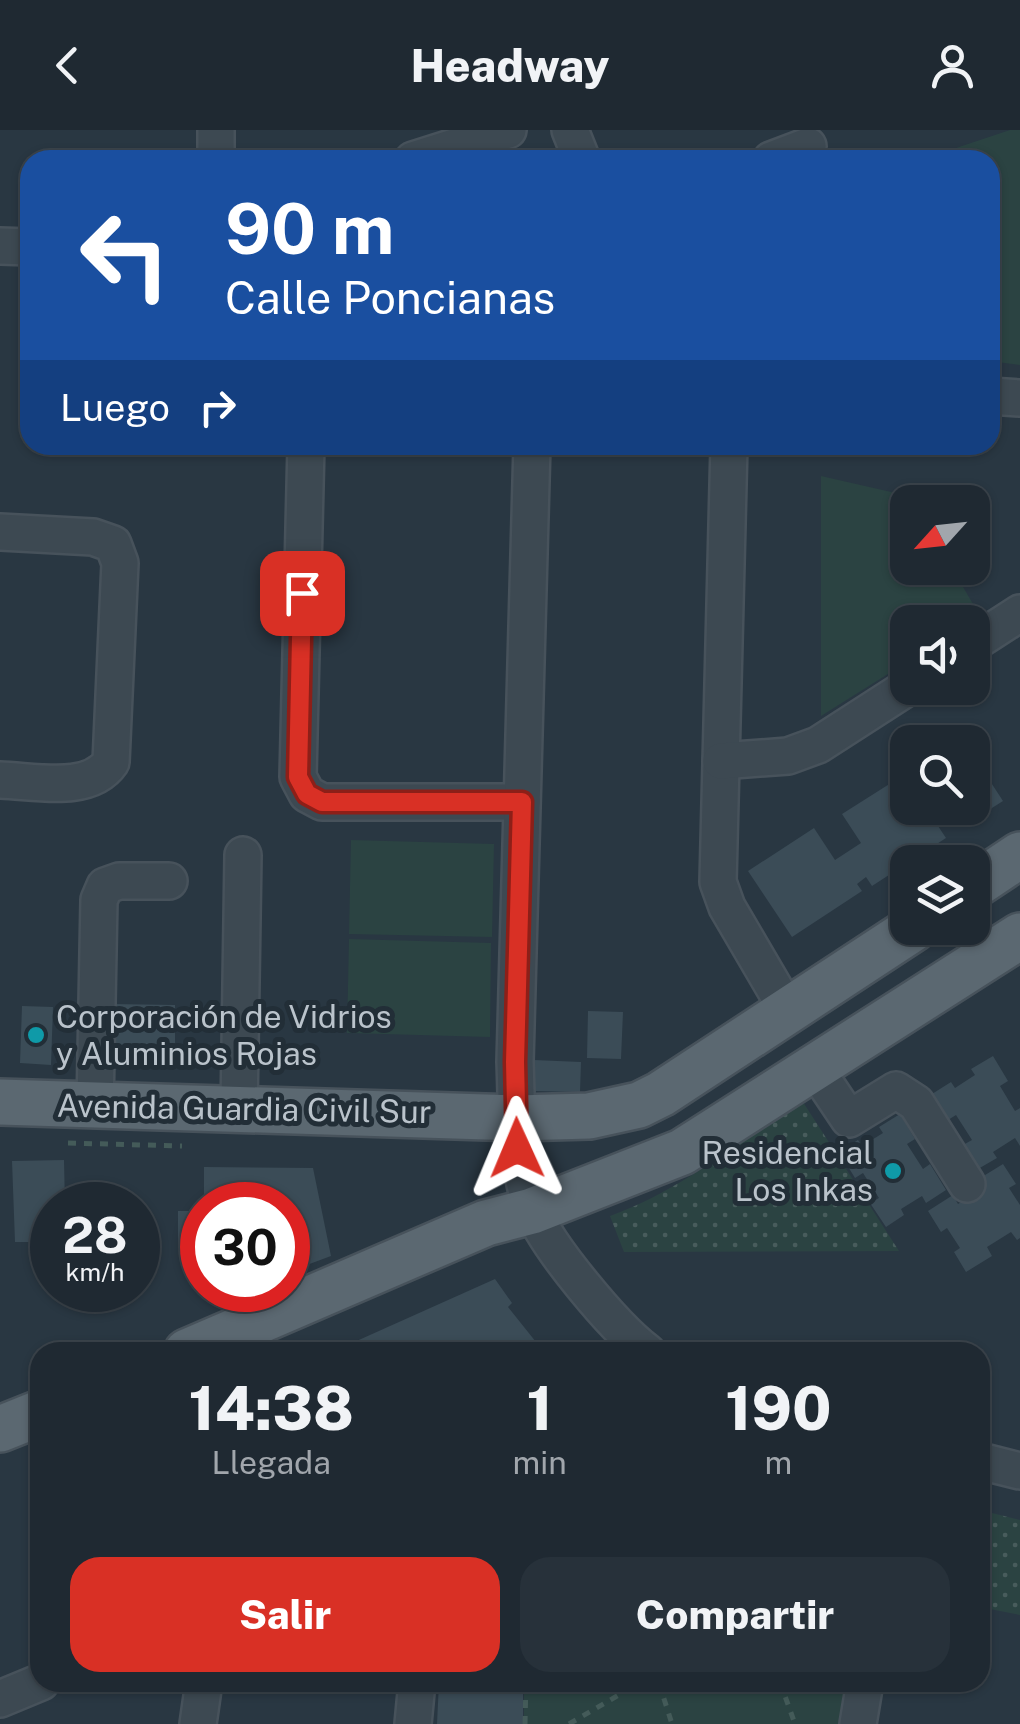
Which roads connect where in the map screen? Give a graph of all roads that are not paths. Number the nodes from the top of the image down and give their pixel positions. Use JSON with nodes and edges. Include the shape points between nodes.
{"nodes":[{"id":1,"x":508,"y":130,"type":"edge"},
{"id":2,"x":444,"y":150,"type":"edge"},
{"id":3,"x":306,"y":455,"type":"edge"},
{"id":4,"x":532,"y":455,"type":"edge"},
{"id":5,"x":728,"y":455,"type":"edge"},
{"id":6,"x":0,"y":532,"type":"edge"},
{"id":7,"x":1020,"y":613,"type":"edge"},
{"id":8,"x":990,"y":632,"type":"edge"},
{"id":9,"x":890,"y":699,"type":"edge"},
{"id":10,"x":721,"y":761,"type":"junction"},
{"id":11,"x":0,"y":780,"type":"edge"},
{"id":12,"x":522,"y":802,"type":"junction"},
{"id":13,"x":243,"y":856,"type":"dead end"},
{"id":14,"x":1018,"y":861,"type":"edge"},
{"id":15,"x":990,"y":877,"type":"edge"},
{"id":16,"x":169,"y":881,"type":"dead end"},
{"id":17,"x":1020,"y":936,"type":"edge"},
{"id":18,"x":890,"y":944,"type":"edge"},
{"id":19,"x":789,"y":1012,"type":"junction"},
{"id":20,"x":814,"y":1067,"type":"junction"},
{"id":21,"x":0,"y":1102,"type":"edge"},
{"id":22,"x":95,"y":1108,"type":"junction"},
{"id":23,"x":240,"y":1110,"type":"junction"},
{"id":24,"x":517,"y":1118,"type":"junction"},
{"id":25,"x":967,"y":1184,"type":"dead end"},
{"id":26,"x":532,"y":1211,"type":"junction"},
{"id":27,"x":210,"y":1342,"type":"edge"},
{"id":28,"x":637,"y":1342,"type":"edge"},
{"id":29,"x":30,"y":1417,"type":"edge"},
{"id":30,"x":0,"y":1428,"type":"edge"},
{"id":31,"x":990,"y":1464,"type":"edge"},
{"id":32,"x":1020,"y":1471,"type":"edge"},
{"id":33,"x":30,"y":1687,"type":"edge"},
{"id":34,"x":203,"y":1692,"type":"edge"},
{"id":35,"x":416,"y":1692,"type":"edge"},
{"id":36,"x":863,"y":1692,"type":"edge"},
{"id":37,"x":0,"y":1699,"type":"edge"},
{"id":38,"x":198,"y":1724,"type":"edge"},
{"id":39,"x":413,"y":1724,"type":"edge"},
{"id":40,"x":858,"y":1724,"type":"edge"}],
"edges":[{"from":1,"to":2,"type":"street"},
{"from":3,"to":12,"type":"street","via":[[298,777],[307,794],[322,802]]},
{"from":4,"to":12,"type":"street"},
{"from":5,"to":10,"type":"street"},
{"from":6,"to":11,"type":"street","via":[[93,537],[113,544],[120,563],[112,762],[101,777],[84,782]]},
{"from":7,"to":8,"type":"street"},
{"from":9,"to":10,"type":"street","via":[[818,745],[788,756]]},
{"from":10,"to":19,"type":"street","via":[[718,882]]},
{"from":12,"to":24,"type":"street"},
{"from":13,"to":23,"type":"street"},
{"from":14,"to":15,"type":"main road"},
{"from":16,"to":22,"type":"street","via":[[119,881],[105,886],[100,900]]},
{"from":17,"to":20,"type":"main road"},
{"from":18,"to":19,"type":"main road","name":"Avenida Guardia Civil Sur"},
{"from":19,"to":24,"type":"main road","name":"Avenida Guardia Civil Sur","via":[[640,1105],[590,1116]]},
{"from":20,"to":25,"type":"street","via":[[849,1119],[896,1090],[916,1104]]},
{"from":20,"to":26,"type":"main road","via":[[682,1152]]},
{"from":21,"to":22,"type":"main road","name":"Avenida Guardia Civil Sur"},
{"from":22,"to":23,"type":"main road","name":"Avenida Guardia Civil Sur"},
{"from":23,"to":24,"type":"main road","name":"Avenida Guardia Civil Sur"},
{"from":24,"to":26,"type":"street"},
{"from":26,"to":27,"type":"main road","via":[[486,1223]]},
{"from":26,"to":28,"type":"street","via":[[603,1309]]},
{"from":29,"to":30,"type":"main road"},
{"from":31,"to":32,"type":"street"},
{"from":33,"to":37,"type":"street"},
{"from":34,"to":38,"type":"street"},
{"from":35,"to":39,"type":"street"},
{"from":36,"to":40,"type":"street"}]}
